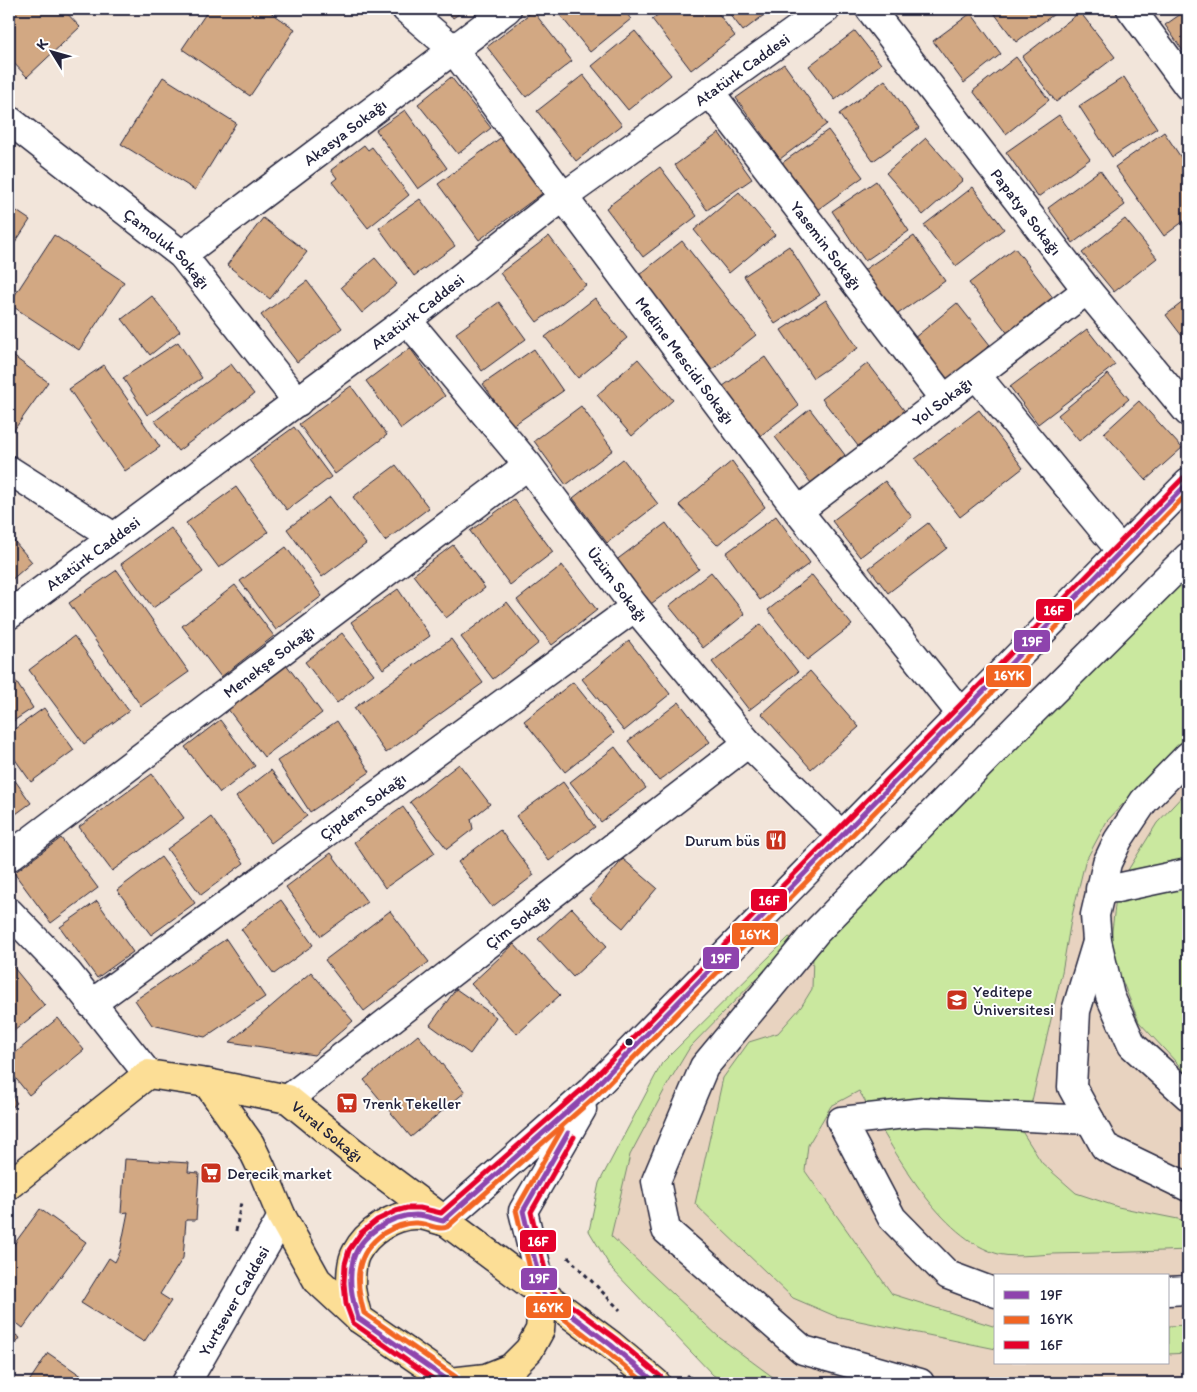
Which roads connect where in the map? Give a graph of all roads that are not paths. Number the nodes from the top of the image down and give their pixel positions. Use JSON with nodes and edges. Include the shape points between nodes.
{"nodes":[{"id":1,"x":406,"y":9,"type":"edge"},
{"id":2,"x":507,"y":9,"type":"edge"},
{"id":3,"x":826,"y":9,"type":"edge"},
{"id":4,"x":870,"y":9,"type":"edge"},
{"id":5,"x":1131,"y":9,"type":"edge"},
{"id":6,"x":453,"y":49,"type":"junction"},
{"id":7,"x":1188,"y":86,"type":"edge"},
{"id":8,"x":709,"y":91,"type":"junction"},
{"id":9,"x":9,"y":120,"type":"edge"},
{"id":10,"x":563,"y":197,"type":"junction"},
{"id":11,"x":182,"y":255,"type":"junction"},
{"id":12,"x":1087,"y":290,"type":"junction"},
{"id":13,"x":408,"y":320,"type":"junction"},
{"id":14,"x":976,"y":375,"type":"junction"},
{"id":15,"x":944,"y":398,"type":"junction"},
{"id":16,"x":298,"y":402,"type":"junction"},
{"id":17,"x":1188,"y":412,"type":"edge"},
{"id":18,"x":528,"y":465,"type":"junction"},
{"id":19,"x":9,"y":470,"type":"edge"},
{"id":20,"x":1188,"y":483,"type":"edge"},
{"id":21,"x":798,"y":511,"type":"junction"},
{"id":22,"x":114,"y":537,"type":"junction"},
{"id":23,"x":1121,"y":551,"type":"junction"},
{"id":24,"x":1188,"y":557,"type":"edge"},
{"id":25,"x":635,"y":607,"type":"junction"},
{"id":26,"x":9,"y":615,"type":"edge"},
{"id":27,"x":962,"y":715,"type":"junction"},
{"id":28,"x":748,"y":744,"type":"junction"},
{"id":29,"x":1188,"y":756,"type":"edge"},
{"id":30,"x":842,"y":836,"type":"junction"},
{"id":31,"x":9,"y":856,"type":"edge"},
{"id":32,"x":1188,"y":874,"type":"edge"},
{"id":33,"x":1100,"y":888,"type":"junction"},
{"id":34,"x":12,"y":924,"type":"edge"},
{"id":35,"x":1097,"y":941,"type":"junction"},
{"id":36,"x":91,"y":1004,"type":"junction"},
{"id":37,"x":148,"y":1074,"type":"junction"},
{"id":38,"x":207,"y":1083,"type":"junction"},
{"id":39,"x":592,"y":1090,"type":"junction"},
{"id":40,"x":1188,"y":1096,"type":"edge"},
{"id":41,"x":288,"y":1099,"type":"junction"},
{"id":42,"x":1090,"y":1120,"type":"junction"},
{"id":43,"x":9,"y":1185,"type":"edge"},
{"id":44,"x":1188,"y":1187,"type":"edge"},
{"id":45,"x":282,"y":1217,"type":"junction"},
{"id":46,"x":443,"y":1221,"type":"junction"},
{"id":47,"x":1170,"y":1290,"type":"edge"},
{"id":48,"x":1188,"y":1290,"type":"edge"},
{"id":49,"x":994,"y":1291,"type":"edge"},
{"id":50,"x":543,"y":1294,"type":"junction"},
{"id":51,"x":358,"y":1318,"type":"junction"},
{"id":52,"x":186,"y":1383,"type":"edge"},
{"id":53,"x":451,"y":1383,"type":"edge"},
{"id":54,"x":656,"y":1383,"type":"edge"},
{"id":55,"x":920,"y":1383,"type":"edge"}],
"edges":[{"from":1,"to":6,"type":"street","name":"Medine Mescidi Sokağı"},
{"from":2,"to":6,"type":"street","name":"Akasya Sokağı"},
{"from":3,"to":8,"type":"street","name":"Atatürk Caddesi"},
{"from":4,"to":12,"type":"street","name":"Papatya Sokağı"},
{"from":5,"to":7,"type":"street"},
{"from":6,"to":10,"type":"street","name":"Medine Mescidi Sokağı"},
{"from":6,"to":11,"type":"street","name":"Akasya Sokağı"},
{"from":8,"to":10,"type":"street","name":"Atatürk Caddesi"},
{"from":8,"to":15,"type":"street","name":"Yasemin Sokağı"},
{"from":9,"to":11,"type":"street","name":"Çamoluk Sokağı"},
{"from":10,"to":13,"type":"street","name":"Atatürk Caddesi"},
{"from":10,"to":21,"type":"street","name":"Medine Mescidi Sokağı"},
{"from":11,"to":16,"type":"street","name":"Çamoluk Sokağı"},
{"from":12,"to":14,"type":"street","name":"Yol Sokağı"},
{"from":12,"to":17,"type":"street","name":"Papatya Sokağı"},
{"from":13,"to":16,"type":"street","name":"Atatürk Caddesi"},
{"from":13,"to":18,"type":"street","name":"Üzüm Sokağı"},
{"from":14,"to":15,"type":"street","name":"Yol Sokağı"},
{"from":14,"to":23,"type":"street"},
{"from":15,"to":21,"type":"street","name":"Yol Sokağı"},
{"from":16,"to":22,"type":"street","name":"Atatürk Caddesi"},
{"from":18,"to":25,"type":"street","name":"Üzüm Sokağı"},
{"from":18,"to":31,"type":"street","name":"Menekşe Sokağı"},
{"from":19,"to":22,"type":"street"},
{"from":20,"to":23,"type":"street"},
{"from":21,"to":27,"type":"street","name":"Medine Mescidi Sokağı"},
{"from":22,"to":26,"type":"street","name":"Atatürk Caddesi"},
{"from":23,"to":27,"type":"street"},
{"from":24,"to":55,"type":"street","via":[[815,933],[704,1067],[656,1182],[666,1230],[803,1350]]},
{"from":25,"to":28,"type":"street","name":"Üzüm Sokağı"},
{"from":25,"to":36,"type":"street","name":"Çipdem Sokağı"},
{"from":27,"to":30,"type":"street"},
{"from":28,"to":30,"type":"street","name":"Üzüm Sokağı"},
{"from":28,"to":41,"type":"street","name":"Çim Sokağı"},
{"from":29,"to":33,"type":"street","via":[[1144,801],[1118,840]]},
{"from":30,"to":39,"type":"street"},
{"from":32,"to":33,"type":"street","via":[[1118,888]]},
{"from":33,"to":35,"type":"street","via":[[1095,915]]},
{"from":34,"to":36,"type":"street","via":[[67,972]]},
{"from":35,"to":40,"type":"street","via":[[1110,996],[1132,1045]]},
{"from":35,"to":42,"type":"street","via":[[1076,1011],[1072,1087]]},
{"from":36,"to":37,"type":"street"},
{"from":37,"to":38,"type":"main road","name":"Vural Sokağı"},
{"from":37,"to":43,"type":"main road"},
{"from":38,"to":41,"type":"main road","name":"Vural Sokağı"},
{"from":38,"to":45,"type":"main road","via":[[250,1144]]},
{"from":39,"to":46,"type":"street"},
{"from":39,"to":50,"type":"street","via":[[523,1212]]},
{"from":41,"to":46,"type":"main road","name":"Vural Sokağı"},
{"from":42,"to":44,"type":"street","via":[[1105,1147]]},
{"from":42,"to":49,"type":"street","via":[[924,1112],[841,1121],[892,1218],[948,1275]]},
{"from":45,"to":51,"type":"main road","via":[[317,1280]]},
{"from":45,"to":52,"type":"street","name":"Yurtsever Caddesi"},
{"from":46,"to":50,"type":"main road"},
{"from":46,"to":51,"type":"main road","via":[[417,1215],[401,1217],[370,1235],[356,1253],[352,1270],[351,1289]]},
{"from":47,"to":48,"type":"street"},
{"from":50,"to":53,"type":"main road","via":[[540,1330],[529,1350],[511,1368],[486,1378]]},
{"from":50,"to":54,"type":"main road"},
{"from":51,"to":53,"type":"main road"}]}
